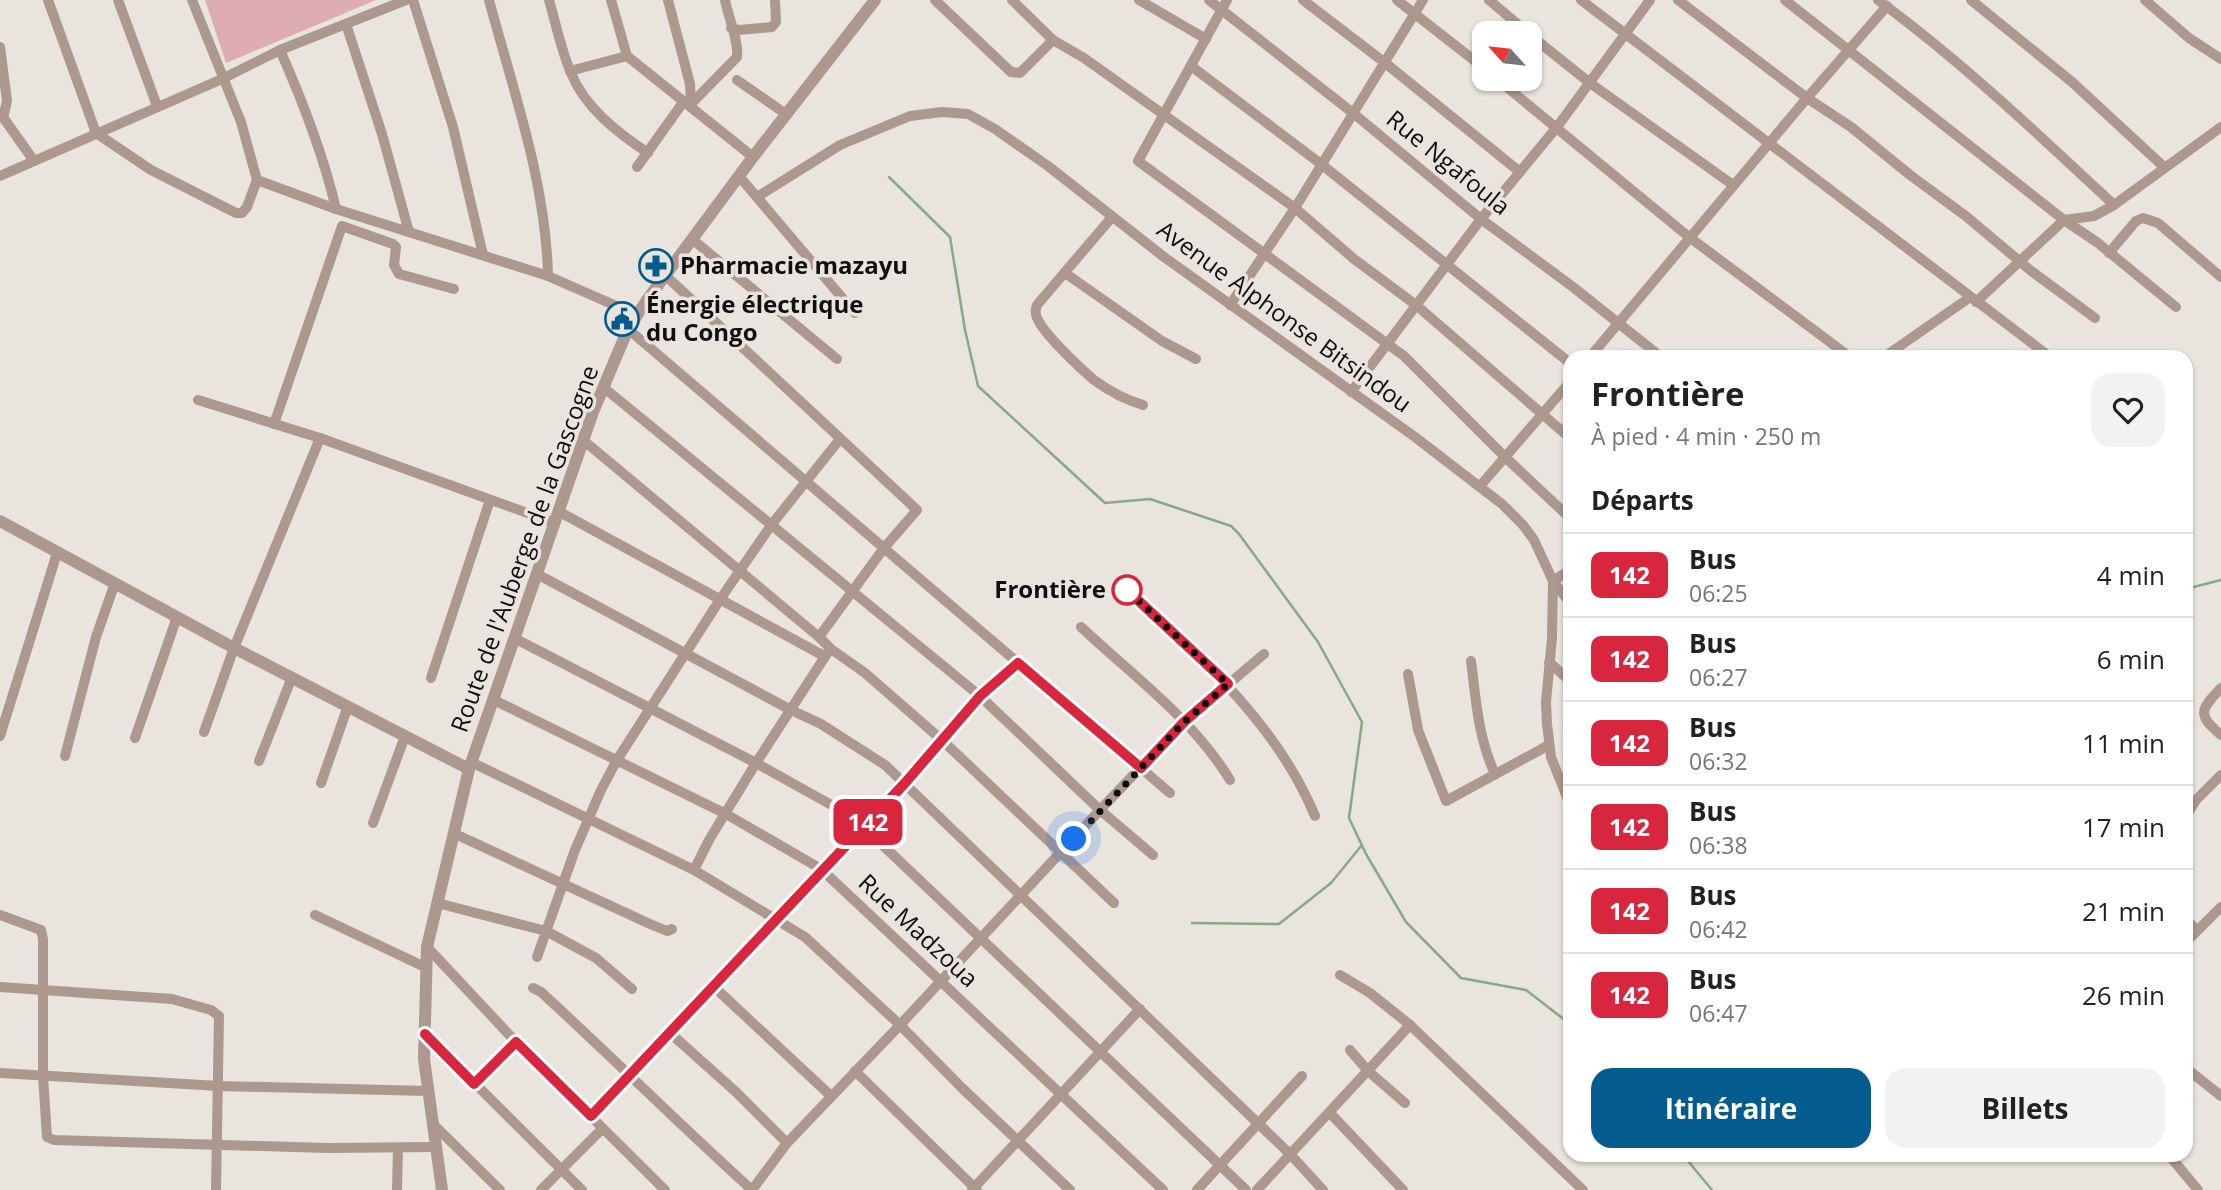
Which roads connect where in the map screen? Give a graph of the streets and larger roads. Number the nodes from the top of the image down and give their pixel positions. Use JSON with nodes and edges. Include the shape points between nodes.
{"nodes":[{"id":1,"x":48,"y":0,"type":"edge"},
{"id":2,"x":118,"y":0,"type":"edge"},
{"id":3,"x":192,"y":0,"type":"edge"},
{"id":4,"x":406,"y":0,"type":"edge"},
{"id":5,"x":413,"y":0,"type":"edge"},
{"id":6,"x":489,"y":0,"type":"edge"},
{"id":7,"x":550,"y":0,"type":"edge"},
{"id":8,"x":611,"y":0,"type":"edge"},
{"id":9,"x":668,"y":0,"type":"edge"},
{"id":10,"x":725,"y":0,"type":"edge"},
{"id":11,"x":775,"y":0,"type":"edge"},
{"id":12,"x":875,"y":0,"type":"edge"},
{"id":13,"x":935,"y":0,"type":"edge"},
{"id":14,"x":1012,"y":0,"type":"edge"},
{"id":15,"x":1139,"y":0,"type":"edge"},
{"id":16,"x":1209,"y":0,"type":"edge"},
{"id":17,"x":1303,"y":0,"type":"edge"},
{"id":18,"x":1397,"y":0,"type":"edge"},
{"id":19,"x":1423,"y":0,"type":"edge"},
{"id":20,"x":1489,"y":0,"type":"edge"},
{"id":21,"x":1581,"y":0,"type":"edge"},
{"id":22,"x":1650,"y":0,"type":"edge"},
{"id":23,"x":1678,"y":0,"type":"edge"},
{"id":24,"x":1785,"y":0,"type":"edge"},
{"id":25,"x":1971,"y":0,"type":"edge"},
{"id":26,"x":2145,"y":0,"type":"edge"},
{"id":27,"x":1882,"y":3,"type":"edge"},
{"id":28,"x":1225,"y":5,"type":"edge"},
{"id":29,"x":1413,"y":14,"type":"junction"},
{"id":30,"x":1514,"y":21,"type":"edge"},
{"id":31,"x":346,"y":24,"type":"junction"},
{"id":32,"x":731,"y":28,"type":"junction"},
{"id":33,"x":1625,"y":33,"type":"junction"},
{"id":34,"x":1206,"y":39,"type":"junction"},
{"id":35,"x":1053,"y":40,"type":"junction"},
{"id":36,"x":1542,"y":44,"type":"edge"},
{"id":37,"x":0,"y":47,"type":"edge"},
{"id":38,"x":1849,"y":49,"type":"junction"},
{"id":39,"x":280,"y":50,"type":"junction"},
{"id":40,"x":627,"y":56,"type":"junction"},
{"id":41,"x":1472,"y":59,"type":"edge"},
{"id":42,"x":2221,"y":60,"type":"edge"},
{"id":43,"x":1384,"y":62,"type":"junction"},
{"id":44,"x":1191,"y":66,"type":"junction"},
{"id":45,"x":570,"y":71,"type":"junction"},
{"id":46,"x":222,"y":79,"type":"junction"},
{"id":47,"x":737,"y":80,"type":"dead end"},
{"id":48,"x":1590,"y":83,"type":"junction"},
{"id":49,"x":1512,"y":91,"type":"edge"},
{"id":50,"x":1807,"y":98,"type":"junction"},
{"id":51,"x":688,"y":104,"type":"junction"},
{"id":52,"x":157,"y":106,"type":"junction"},
{"id":53,"x":1353,"y":113,"type":"junction"},
{"id":54,"x":786,"y":114,"type":"junction"},
{"id":55,"x":2,"y":115,"type":"edge"},
{"id":56,"x":1164,"y":116,"type":"junction"},
{"id":57,"x":1556,"y":127,"type":"junction"},
{"id":58,"x":2221,"y":127,"type":"edge"},
{"id":59,"x":96,"y":133,"type":"junction"},
{"id":60,"x":1768,"y":143,"type":"junction"},
{"id":61,"x":648,"y":153,"type":"junction"},
{"id":62,"x":752,"y":157,"type":"junction"},
{"id":63,"x":34,"y":161,"type":"junction"},
{"id":64,"x":1321,"y":164,"type":"junction"},
{"id":65,"x":637,"y":167,"type":"dead end"},
{"id":66,"x":2164,"y":167,"type":"junction"},
{"id":67,"x":1520,"y":172,"type":"junction"},
{"id":68,"x":0,"y":176,"type":"edge"},
{"id":69,"x":739,"y":176,"type":"junction"},
{"id":70,"x":257,"y":180,"type":"junction"},
{"id":71,"x":1733,"y":185,"type":"junction"},
{"id":72,"x":757,"y":197,"type":"junction"},
{"id":73,"x":2114,"y":205,"type":"junction"},
{"id":74,"x":1295,"y":208,"type":"junction"},
{"id":75,"x":336,"y":209,"type":"junction"},
{"id":76,"x":1112,"y":217,"type":"junction"},
{"id":77,"x":1481,"y":219,"type":"junction"},
{"id":78,"x":2064,"y":220,"type":"junction"},
{"id":79,"x":409,"y":232,"type":"junction"},
{"id":80,"x":1689,"y":237,"type":"junction"},
{"id":81,"x":692,"y":239,"type":"junction"},
{"id":82,"x":2109,"y":253,"type":"junction"},
{"id":83,"x":483,"y":255,"type":"junction"},
{"id":84,"x":1265,"y":256,"type":"junction"},
{"id":85,"x":2019,"y":261,"type":"junction"},
{"id":86,"x":1447,"y":265,"type":"junction"},
{"id":87,"x":1065,"y":273,"type":"junction"},
{"id":88,"x":548,"y":276,"type":"junction"},
{"id":89,"x":666,"y":276,"type":"junction"},
{"id":90,"x":2221,"y":277,"type":"edge"},
{"id":91,"x":454,"y":289,"type":"dead end"},
{"id":92,"x":1972,"y":300,"type":"junction"},
{"id":93,"x":1230,"y":305,"type":"junction"},
{"id":94,"x":1416,"y":305,"type":"junction"},
{"id":95,"x":2176,"y":307,"type":"dead end"},
{"id":96,"x":855,"y":313,"type":"dead end"},
{"id":97,"x":637,"y":315,"type":"junction"},
{"id":98,"x":2095,"y":318,"type":"dead end"},
{"id":99,"x":1618,"y":325,"type":"junction"},
{"id":100,"x":628,"y":329,"type":"junction"},
{"id":101,"x":1388,"y":342,"type":"junction"},
{"id":102,"x":1596,"y":350,"type":"edge"},
{"id":103,"x":1652,"y":350,"type":"edge"},
{"id":104,"x":1841,"y":350,"type":"edge"},
{"id":105,"x":1895,"y":350,"type":"edge"},
{"id":106,"x":2040,"y":350,"type":"edge"},
{"id":107,"x":1563,"y":357,"type":"edge"},
{"id":108,"x":837,"y":359,"type":"dead end"},
{"id":109,"x":1196,"y":359,"type":"dead end"},
{"id":110,"x":603,"y":387,"type":"junction"},
{"id":111,"x":1563,"y":390,"type":"edge"},
{"id":112,"x":1351,"y":392,"type":"junction"},
{"id":113,"x":198,"y":400,"type":"dead end"},
{"id":114,"x":1143,"y":405,"type":"dead end"},
{"id":115,"x":1542,"y":415,"type":"junction"},
{"id":116,"x":274,"y":424,"type":"junction"},
{"id":117,"x":1563,"y":432,"type":"edge"},
{"id":118,"x":320,"y":438,"type":"junction"},
{"id":119,"x":841,"y":439,"type":"junction"},
{"id":120,"x":583,"y":440,"type":"junction"},
{"id":121,"x":1505,"y":457,"type":"junction"},
{"id":122,"x":806,"y":481,"type":"junction"},
{"id":123,"x":1480,"y":486,"type":"junction"},
{"id":124,"x":490,"y":500,"type":"junction"},
{"id":125,"x":1563,"y":511,"type":"edge"},
{"id":126,"x":557,"y":517,"type":"junction"},
{"id":127,"x":0,"y":522,"type":"edge"},
{"id":128,"x":772,"y":524,"type":"junction"},
{"id":129,"x":884,"y":548,"type":"junction"},
{"id":130,"x":57,"y":554,"type":"junction"},
{"id":131,"x":740,"y":572,"type":"junction"},
{"id":132,"x":537,"y":574,"type":"junction"},
{"id":133,"x":1563,"y":575,"type":"edge"},
{"id":134,"x":1553,"y":581,"type":"junction"},
{"id":135,"x":115,"y":583,"type":"junction"},
{"id":136,"x":1127,"y":590,"type":"dead end"},
{"id":137,"x":853,"y":591,"type":"junction"},
{"id":138,"x":1563,"y":594,"type":"edge"},
{"id":139,"x":721,"y":598,"type":"junction"},
{"id":140,"x":177,"y":617,"type":"junction"},
{"id":141,"x":1081,"y":627,"type":"dead end"},
{"id":142,"x":819,"y":637,"type":"junction"},
{"id":143,"x":514,"y":638,"type":"junction"},
{"id":144,"x":234,"y":648,"type":"junction"},
{"id":145,"x":686,"y":653,"type":"junction"},
{"id":146,"x":828,"y":653,"type":"junction"},
{"id":147,"x":1264,"y":654,"type":"dead end"},
{"id":148,"x":1471,"y":661,"type":"dead end"},
{"id":149,"x":1549,"y":662,"type":"junction"},
{"id":150,"x":1018,"y":663,"type":"junction"},
{"id":151,"x":1408,"y":674,"type":"dead end"},
{"id":152,"x":1563,"y":675,"type":"edge"},
{"id":153,"x":292,"y":677,"type":"junction"},
{"id":154,"x":430,"y":678,"type":"dead end"},
{"id":155,"x":1228,"y":684,"type":"junction"},
{"id":156,"x":2221,"y":688,"type":"edge"},
{"id":157,"x":980,"y":696,"type":"junction"},
{"id":158,"x":494,"y":700,"type":"junction"},
{"id":159,"x":348,"y":706,"type":"junction"},
{"id":160,"x":650,"y":708,"type":"junction"},
{"id":161,"x":791,"y":710,"type":"junction"},
{"id":162,"x":1184,"y":722,"type":"junction"},
{"id":163,"x":204,"y":732,"type":"dead end"},
{"id":164,"x":2221,"y":735,"type":"edge"},
{"id":165,"x":0,"y":736,"type":"edge"},
{"id":166,"x":405,"y":736,"type":"junction"},
{"id":167,"x":135,"y":738,"type":"dead end"},
{"id":168,"x":943,"y":741,"type":"junction"},
{"id":169,"x":1549,"y":745,"type":"junction"},
{"id":170,"x":65,"y":756,"type":"dead end"},
{"id":171,"x":617,"y":760,"type":"junction"},
{"id":172,"x":259,"y":761,"type":"dead end"},
{"id":173,"x":756,"y":763,"type":"junction"},
{"id":174,"x":470,"y":766,"type":"junction"},
{"id":175,"x":1141,"y":768,"type":"junction"},
{"id":176,"x":1494,"y":774,"type":"junction"},
{"id":177,"x":2221,"y":775,"type":"edge"},
{"id":178,"x":1230,"y":779,"type":"dead end"},
{"id":179,"x":321,"y":783,"type":"dead end"},
{"id":180,"x":905,"y":783,"type":"junction"},
{"id":181,"x":1563,"y":787,"type":"edge"},
{"id":182,"x":1170,"y":793,"type":"dead end"},
{"id":183,"x":2193,"y":805,"type":"edge"},
{"id":184,"x":1100,"y":810,"type":"junction"},
{"id":185,"x":726,"y":814,"type":"junction"},
{"id":186,"x":1315,"y":816,"type":"dead end"},
{"id":187,"x":588,"y":821,"type":"junction"},
{"id":188,"x":373,"y":823,"type":"dead end"},
{"id":189,"x":864,"y":827,"type":"junction"},
{"id":190,"x":453,"y":833,"type":"junction"},
{"id":191,"x":1061,"y":854,"type":"junction"},
{"id":192,"x":1153,"y":855,"type":"dead end"},
{"id":193,"x":821,"y":869,"type":"junction"},
{"id":194,"x":694,"y":870,"type":"junction"},
{"id":195,"x":565,"y":883,"type":"junction"},
{"id":196,"x":1021,"y":897,"type":"junction"},
{"id":197,"x":436,"y":903,"type":"junction"},
{"id":198,"x":1114,"y":903,"type":"dead end"},
{"id":199,"x":2221,"y":907,"type":"edge"},
{"id":200,"x":0,"y":915,"type":"edge"},
{"id":201,"x":315,"y":915,"type":"dead end"},
{"id":202,"x":774,"y":920,"type":"junction"},
{"id":203,"x":2193,"y":926,"type":"edge"},
{"id":204,"x":671,"y":929,"type":"dead end"},
{"id":205,"x":2197,"y":930,"type":"junction"},
{"id":206,"x":546,"y":931,"type":"junction"},
{"id":207,"x":2193,"y":934,"type":"edge"},
{"id":208,"x":981,"y":938,"type":"junction"},
{"id":209,"x":427,"y":947,"type":"junction"},
{"id":210,"x":537,"y":957,"type":"dead end"},
{"id":211,"x":427,"y":968,"type":"junction"},
{"id":212,"x":1340,"y":975,"type":"dead end"},
{"id":213,"x":940,"y":981,"type":"junction"},
{"id":214,"x":712,"y":985,"type":"junction"},
{"id":215,"x":0,"y":986,"type":"edge"},
{"id":216,"x":533,"y":988,"type":"dead end"},
{"id":217,"x":43,"y":989,"type":"junction"},
{"id":218,"x":632,"y":989,"type":"dead end"},
{"id":219,"x":1140,"y":1009,"type":"junction"},
{"id":220,"x":901,"y":1026,"type":"junction"},
{"id":221,"x":1410,"y":1026,"type":"junction"},
{"id":222,"x":669,"y":1032,"type":"junction"},
{"id":223,"x":425,"y":1034,"type":"junction"},
{"id":224,"x":516,"y":1042,"type":"junction"},
{"id":225,"x":1350,"y":1050,"type":"dead end"},
{"id":226,"x":1101,"y":1052,"type":"junction"},
{"id":227,"x":855,"y":1071,"type":"junction"},
{"id":228,"x":1368,"y":1071,"type":"junction"},
{"id":229,"x":0,"y":1073,"type":"edge"},
{"id":230,"x":629,"y":1074,"type":"junction"},
{"id":231,"x":2193,"y":1074,"type":"edge"},
{"id":232,"x":43,"y":1076,"type":"junction"},
{"id":233,"x":1303,"y":1076,"type":"dead end"},
{"id":234,"x":474,"y":1084,"type":"junction"},
{"id":235,"x":219,"y":1086,"type":"junction"},
{"id":236,"x":428,"y":1091,"type":"junction"},
{"id":237,"x":1059,"y":1095,"type":"junction"},
{"id":238,"x":831,"y":1096,"type":"junction"},
{"id":239,"x":2221,"y":1096,"type":"edge"},
{"id":240,"x":1405,"y":1103,"type":"dead end"},
{"id":241,"x":1330,"y":1113,"type":"junction"},
{"id":242,"x":591,"y":1116,"type":"junction"},
{"id":243,"x":432,"y":1123,"type":"junction"},
{"id":244,"x":1258,"y":1124,"type":"junction"},
{"id":245,"x":602,"y":1129,"type":"junction"},
{"id":246,"x":1018,"y":1142,"type":"junction"},
{"id":247,"x":787,"y":1143,"type":"junction"},
{"id":248,"x":216,"y":1146,"type":"junction"},
{"id":249,"x":435,"y":1147,"type":"junction"},
{"id":250,"x":398,"y":1148,"type":"junction"},
{"id":251,"x":1292,"y":1155,"type":"junction"},
{"id":252,"x":2175,"y":1162,"type":"edge"},
{"id":253,"x":1220,"y":1166,"type":"junction"},
{"id":254,"x":560,"y":1170,"type":"junction"},
{"id":255,"x":975,"y":1189,"type":"edge"},
{"id":256,"x":216,"y":1190,"type":"edge"},
{"id":257,"x":397,"y":1190,"type":"edge"},
{"id":258,"x":442,"y":1190,"type":"edge"},
{"id":259,"x":500,"y":1190,"type":"edge"},
{"id":260,"x":541,"y":1190,"type":"edge"},
{"id":261,"x":582,"y":1190,"type":"edge"},
{"id":262,"x":664,"y":1190,"type":"edge"},
{"id":263,"x":752,"y":1190,"type":"edge"},
{"id":264,"x":1070,"y":1190,"type":"edge"},
{"id":265,"x":1163,"y":1190,"type":"edge"},
{"id":266,"x":1197,"y":1190,"type":"edge"},
{"id":267,"x":1246,"y":1190,"type":"edge"},
{"id":268,"x":1257,"y":1190,"type":"edge"},
{"id":269,"x":1323,"y":1190,"type":"edge"},
{"id":270,"x":1403,"y":1190,"type":"edge"},
{"id":271,"x":1583,"y":1190,"type":"edge"},
{"id":272,"x":2198,"y":1190,"type":"edge"}],
"edges":[{"from":1,"to":59,"type":"street"},
{"from":2,"to":52,"type":"street"},
{"from":3,"to":46,"type":"street"},
{"from":4,"to":31,"type":"street"},
{"from":5,"to":83,"type":"street","via":[[453,127]]},
{"from":6,"to":88,"type":"street","via":[[539,186]]},
{"from":7,"to":45,"type":"street"},
{"from":8,"to":40,"type":"street"},
{"from":9,"to":51,"type":"street","via":[[690,84]]},
{"from":10,"to":32,"type":"street"},
{"from":11,"to":32,"type":"street","via":[[777,14],[772,27]]},
{"from":12,"to":54,"type":"street","name":"Route de l'Auberge de la Gascogne"},
{"from":13,"to":35,"type":"street","via":[[1011,72],[1020,73]]},
{"from":14,"to":35,"type":"street"},
{"from":15,"to":34,"type":"street"},
{"from":16,"to":28,"type":"street","name":"Rue Ngafoula"},
{"from":17,"to":43,"type":"street"},
{"from":18,"to":29,"type":"street"},
{"from":19,"to":29,"type":"street"},
{"from":20,"to":30,"type":"street"},
{"from":21,"to":33,"type":"street"},
{"from":22,"to":33,"type":"street"},
{"from":23,"to":50,"type":"street"},
{"from":24,"to":38,"type":"street"},
{"from":25,"to":66,"type":"street","via":[[2072,82]]},
{"from":26,"to":42,"type":"street"},
{"from":27,"to":38,"type":"street"},
{"from":27,"to":73,"type":"street","via":[[2019,115]]},
{"from":28,"to":34,"type":"street"},
{"from":28,"to":53,"type":"street","name":"Rue Ngafoula"},
{"from":29,"to":41,"type":"street"},
{"from":29,"to":43,"type":"street"},
{"from":31,"to":39,"type":"street"},
{"from":31,"to":79,"type":"street"},
{"from":32,"to":51,"type":"street","via":[[737,57]]},
{"from":33,"to":48,"type":"street"},
{"from":33,"to":60,"type":"street"},
{"from":34,"to":44,"type":"street"},
{"from":35,"to":56,"type":"street"},
{"from":36,"to":48,"type":"street"},
{"from":37,"to":55,"type":"street","via":[[7,101]]},
{"from":38,"to":50,"type":"street"},
{"from":38,"to":78,"type":"street"},
{"from":39,"to":46,"type":"street"},
{"from":39,"to":75,"type":"street","via":[[306,108]]},
{"from":40,"to":45,"type":"street"},
{"from":40,"to":51,"type":"street"},
{"from":43,"to":53,"type":"street"},
{"from":43,"to":67,"type":"street"},
{"from":44,"to":56,"type":"street"},
{"from":44,"to":64,"type":"street"},
{"from":45,"to":61,"type":"street","via":[[599,113]]},
{"from":46,"to":52,"type":"street"},
{"from":46,"to":70,"type":"street","via":[[241,122]]},
{"from":47,"to":54,"type":"street"},
{"from":48,"to":57,"type":"street"},
{"from":48,"to":71,"type":"street"},
{"from":49,"to":57,"type":"street"},
{"from":50,"to":60,"type":"street"},
{"from":50,"to":85,"type":"street","via":[[1851,127]]},
{"from":51,"to":61,"type":"street"},
{"from":51,"to":62,"type":"street"},
{"from":52,"to":59,"type":"street"},
{"from":53,"to":64,"type":"street"},
{"from":53,"to":77,"type":"street","name":"Rue Ngafoula"},
{"from":54,"to":62,"type":"street","name":"Route de l'Auberge de la Gascogne"},
{"from":55,"to":63,"type":"street"},
{"from":56,"to":74,"type":"street"},
{"from":56,"to":84,"type":"street","via":[[1138,161]]},
{"from":57,"to":67,"type":"street"},
{"from":57,"to":80,"type":"street"},
{"from":58,"to":66,"type":"street"},
{"from":59,"to":63,"type":"street"},
{"from":59,"to":70,"type":"street","via":[[151,170],[236,213],[247,207]]},
{"from":60,"to":71,"type":"street"},
{"from":60,"to":92,"type":"street"},
{"from":61,"to":65,"type":"street"},
{"from":62,"to":69,"type":"street","name":"Route de l'Auberge de la Gascogne"},
{"from":63,"to":68,"type":"street"},
{"from":64,"to":74,"type":"street"},
{"from":64,"to":86,"type":"street"},
{"from":66,"to":73,"type":"street"},
{"from":67,"to":77,"type":"street"},
{"from":69,"to":72,"type":"street"},
{"from":69,"to":81,"type":"street","name":"Route de l'Auberge de la Gascogne"},
{"from":70,"to":75,"type":"street"},
{"from":71,"to":80,"type":"street"},
{"from":72,"to":76,"type":"street","name":"Avenue Alphonse Bitsindou","via":[[839,145],[910,117],[942,112],[968,114],[995,129]]},
{"from":72,"to":96,"type":"street"},
{"from":73,"to":78,"type":"street","via":[[2094,216]]},
{"from":74,"to":84,"type":"street"},
{"from":74,"to":94,"type":"street"},
{"from":75,"to":79,"type":"street"},
{"from":76,"to":87,"type":"street"},
{"from":76,"to":93,"type":"street","name":"Avenue Alphonse Bitsindou"},
{"from":77,"to":86,"type":"street"},
{"from":77,"to":99,"type":"street","name":"Rue Ngafoula"},
{"from":78,"to":82,"type":"street"},
{"from":78,"to":85,"type":"street"},
{"from":79,"to":83,"type":"street"},
{"from":80,"to":99,"type":"street"},
{"from":80,"to":104,"type":"street"},
{"from":81,"to":89,"type":"street","name":"Route de l'Auberge de la Gascogne"},
{"from":81,"to":108,"type":"street"},
{"from":82,"to":90,"type":"street","via":[[2136,221],[2150,220]]},
{"from":82,"to":95,"type":"street"},
{"from":83,"to":88,"type":"street"},
{"from":84,"to":93,"type":"street"},
{"from":84,"to":101,"type":"street"},
{"from":85,"to":92,"type":"street"},
{"from":85,"to":98,"type":"street"},
{"from":86,"to":94,"type":"street"},
{"from":86,"to":107,"type":"street"},
{"from":87,"to":109,"type":"street","via":[[1162,341]]},
{"from":87,"to":114,"type":"street","via":[[1037,305],[1038,320],[1094,380]]},
{"from":88,"to":97,"type":"street"},
{"from":89,"to":97,"type":"street","name":"Route de l'Auberge de la Gascogne"},
{"from":89,"to":119,"type":"street"},
{"from":91,"to":116,"type":"street","via":[[399,274],[393,244],[342,226]]},
{"from":92,"to":105,"type":"street"},
{"from":92,"to":106,"type":"street"},
{"from":93,"to":112,"type":"street","name":"Avenue Alphonse Bitsindou"},
{"from":94,"to":101,"type":"street"},
{"from":94,"to":115,"type":"street"},
{"from":97,"to":100,"type":"street","name":"Route de l'Auberge de la Gascogne"},
{"from":99,"to":102,"type":"street"},
{"from":99,"to":103,"type":"street","name":"Rue Ngafoula"},
{"from":100,"to":110,"type":"street","name":"Route de l'Auberge de la Gascogne"},
{"from":100,"to":122,"type":"street"},
{"from":101,"to":112,"type":"street"},
{"from":101,"to":121,"type":"street"},
{"from":110,"to":120,"type":"street","name":"Route de l'Auberge de la Gascogne"},
{"from":110,"to":128,"type":"street"},
{"from":111,"to":115,"type":"street"},
{"from":112,"to":123,"type":"street","name":"Avenue Alphonse Bitsindou"},
{"from":113,"to":116,"type":"street"},
{"from":115,"to":117,"type":"street"},
{"from":115,"to":121,"type":"street"},
{"from":116,"to":118,"type":"street"},
{"from":118,"to":124,"type":"street"},
{"from":118,"to":144,"type":"street"},
{"from":119,"to":122,"type":"street"},
{"from":119,"to":129,"type":"street","via":[[916,510]]},
{"from":120,"to":126,"type":"street","name":"Route de l'Auberge de la Gascogne"},
{"from":120,"to":131,"type":"street"},
{"from":121,"to":123,"type":"street"},
{"from":121,"to":125,"type":"street"},
{"from":122,"to":128,"type":"street"},
{"from":122,"to":129,"type":"street"},
{"from":123,"to":134,"type":"street","name":"Avenue Alphonse Bitsindou","via":[[1534,540]]},
{"from":124,"to":126,"type":"street"},
{"from":124,"to":154,"type":"street"},
{"from":126,"to":132,"type":"street","name":"Route de l'Auberge de la Gascogne"},
{"from":126,"to":139,"type":"street"},
{"from":127,"to":130,"type":"street"},
{"from":128,"to":131,"type":"street"},
{"from":128,"to":137,"type":"street"},
{"from":129,"to":137,"type":"street"},
{"from":129,"to":150,"type":"street"},
{"from":130,"to":135,"type":"street"},
{"from":130,"to":165,"type":"street"},
{"from":131,"to":139,"type":"street"},
{"from":131,"to":142,"type":"street"},
{"from":132,"to":143,"type":"street","name":"Route de l'Auberge de la Gascogne"},
{"from":132,"to":145,"type":"street"},
{"from":133,"to":134,"type":"street"},
{"from":134,"to":138,"type":"street"},
{"from":134,"to":149,"type":"street","name":"Avenue Alphonse Bitsindou"},
{"from":135,"to":140,"type":"street"},
{"from":135,"to":170,"type":"street"},
{"from":136,"to":155,"type":"street"},
{"from":137,"to":142,"type":"street"},
{"from":137,"to":157,"type":"street"},
{"from":139,"to":145,"type":"street"},
{"from":139,"to":146,"type":"street"},
{"from":140,"to":144,"type":"street"},
{"from":140,"to":167,"type":"street"},
{"from":141,"to":162,"type":"street"},
{"from":142,"to":146,"type":"street"},
{"from":143,"to":158,"type":"street","name":"Route de l'Auberge de la Gascogne"},
{"from":143,"to":160,"type":"street"},
{"from":144,"to":153,"type":"street"},
{"from":144,"to":163,"type":"street"},
{"from":145,"to":160,"type":"street"},
{"from":145,"to":161,"type":"street"},
{"from":146,"to":161,"type":"street"},
{"from":146,"to":168,"type":"street","via":[[865,673]]},
{"from":147,"to":155,"type":"street"},
{"from":148,"to":176,"type":"street","via":[[1478,723]]},
{"from":149,"to":152,"type":"street"},
{"from":149,"to":169,"type":"street","name":"Avenue Alphonse Bitsindou"},
{"from":150,"to":157,"type":"street"},
{"from":150,"to":175,"type":"street"},
{"from":151,"to":176,"type":"street","via":[[1418,730],[1446,801]]},
{"from":153,"to":159,"type":"street"},
{"from":153,"to":172,"type":"street"},
{"from":155,"to":162,"type":"street"},
{"from":155,"to":186,"type":"street","via":[[1282,753]]},
{"from":156,"to":164,"type":"street","via":[[2204,706],[2203,716]]},
{"from":157,"to":168,"type":"street"},
{"from":157,"to":184,"type":"street"},
{"from":158,"to":171,"type":"street","name":"Rue Madzoua"},
{"from":158,"to":174,"type":"street","name":"Route de l'Auberge de la Gascogne"},
{"from":159,"to":166,"type":"street"},
{"from":159,"to":179,"type":"street"},
{"from":160,"to":171,"type":"street"},
{"from":160,"to":173,"type":"street"},
{"from":161,"to":173,"type":"street"},
{"from":161,"to":180,"type":"street","via":[[857,746]]},
{"from":162,"to":175,"type":"street"},
{"from":162,"to":178,"type":"street"},
{"from":166,"to":174,"type":"street"},
{"from":166,"to":188,"type":"street"},
{"from":168,"to":180,"type":"street"},
{"from":168,"to":191,"type":"street"},
{"from":169,"to":176,"type":"street"},
{"from":169,"to":181,"type":"street","name":"Avenue Alphonse Bitsindou"},
{"from":171,"to":185,"type":"street","name":"Rue Madzoua"},
{"from":171,"to":187,"type":"street"},
{"from":173,"to":185,"type":"street"},
{"from":173,"to":189,"type":"street"},
{"from":174,"to":187,"type":"street"},
{"from":174,"to":190,"type":"street","name":"Route de l'Auberge de la Gascogne"},
{"from":175,"to":182,"type":"street"},
{"from":175,"to":184,"type":"street"},
{"from":177,"to":183,"type":"street"},
{"from":180,"to":189,"type":"street"},
{"from":180,"to":196,"type":"street"},
{"from":184,"to":191,"type":"street"},
{"from":184,"to":192,"type":"street"},
{"from":185,"to":193,"type":"street","name":"Rue Madzoua"},
{"from":185,"to":194,"type":"street"},
{"from":187,"to":194,"type":"street"},
{"from":187,"to":195,"type":"street"},
{"from":189,"to":193,"type":"street"},
{"from":189,"to":208,"type":"street"},
{"from":190,"to":195,"type":"street"},
{"from":190,"to":197,"type":"street","name":"Route de l'Auberge de la Gascogne"},
{"from":191,"to":196,"type":"street"},
{"from":191,"to":198,"type":"street"},
{"from":193,"to":202,"type":"street"},
{"from":193,"to":213,"type":"street","name":"Rue Madzoua"},
{"from":194,"to":202,"type":"street"},
{"from":195,"to":204,"type":"street","via":[[650,924]]},
{"from":195,"to":206,"type":"street"},
{"from":196,"to":208,"type":"street"},
{"from":196,"to":219,"type":"street"},
{"from":197,"to":206,"type":"street"},
{"from":197,"to":209,"type":"street","name":"Route de l'Auberge de la Gascogne"},
{"from":199,"to":205,"type":"street"},
{"from":200,"to":217,"type":"street","via":[[41,930]]},
{"from":201,"to":211,"type":"street"},
{"from":202,"to":214,"type":"street"},
{"from":202,"to":220,"type":"street","via":[[805,937]]},
{"from":203,"to":205,"type":"street"},
{"from":205,"to":207,"type":"street"},
{"from":206,"to":210,"type":"street"},
{"from":206,"to":218,"type":"street","via":[[596,958]]},
{"from":208,"to":213,"type":"street"},
{"from":208,"to":226,"type":"street"},
{"from":209,"to":211,"type":"street","name":"Route de l'Auberge de la Gascogne"},
{"from":209,"to":224,"type":"street"},
{"from":211,"to":223,"type":"street","name":"Route de l'Auberge de la Gascogne"},
{"from":212,"to":221,"type":"street"},
{"from":213,"to":220,"type":"street"},
{"from":213,"to":237,"type":"street","name":"Rue Madzoua"},
{"from":214,"to":222,"type":"street"},
{"from":214,"to":238,"type":"street"},
{"from":215,"to":217,"type":"street"},
{"from":216,"to":230,"type":"street"},
{"from":217,"to":232,"type":"street"},
{"from":217,"to":235,"type":"street","via":[[173,999],[211,1010],[219,1016]]},
{"from":219,"to":226,"type":"street"},
{"from":219,"to":244,"type":"street"},
{"from":220,"to":227,"type":"street"},
{"from":220,"to":246,"type":"street"},
{"from":221,"to":228,"type":"street"},
{"from":221,"to":271,"type":"street"},
{"from":222,"to":230,"type":"street"},
{"from":222,"to":247,"type":"street"},
{"from":223,"to":234,"type":"street"},
{"from":223,"to":236,"type":"street","name":"Route de l'Auberge de la Gascogne"},
{"from":224,"to":234,"type":"street"},
{"from":224,"to":242,"type":"street"},
{"from":225,"to":228,"type":"street"},
{"from":226,"to":237,"type":"street"},
{"from":226,"to":253,"type":"street"},
{"from":227,"to":238,"type":"street"},
{"from":227,"to":255,"type":"street"},
{"from":228,"to":240,"type":"street"},
{"from":228,"to":241,"type":"street"},
{"from":229,"to":232,"type":"street"},
{"from":230,"to":242,"type":"street"},
{"from":230,"to":263,"type":"street"},
{"from":231,"to":239,"type":"street"},
{"from":232,"to":235,"type":"street"},
{"from":232,"to":248,"type":"street","via":[[45,1129],[47,1137],[54,1140]]},
{"from":233,"to":244,"type":"street"},
{"from":234,"to":254,"type":"street"},
{"from":235,"to":236,"type":"street"},
{"from":235,"to":248,"type":"street"},
{"from":236,"to":243,"type":"street","name":"Route de l'Auberge de la Gascogne"},
{"from":237,"to":246,"type":"street"},
{"from":237,"to":265,"type":"street","name":"Rue Madzoua"},
{"from":238,"to":247,"type":"street"},
{"from":241,"to":251,"type":"street"},
{"from":241,"to":270,"type":"street"},
{"from":242,"to":245,"type":"street"},
{"from":243,"to":249,"type":"street","name":"Route de l'Auberge de la Gascogne"},
{"from":243,"to":259,"type":"street"},
{"from":244,"to":251,"type":"street"},
{"from":244,"to":253,"type":"street"},
{"from":245,"to":254,"type":"street"},
{"from":245,"to":262,"type":"street"},
{"from":246,"to":255,"type":"street"},
{"from":246,"to":264,"type":"street"},
{"from":247,"to":263,"type":"street"},
{"from":248,"to":250,"type":"street"},
{"from":248,"to":256,"type":"street"},
{"from":249,"to":250,"type":"street"},
{"from":249,"to":258,"type":"street","name":"Route de l'Auberge de la Gascogne"},
{"from":250,"to":257,"type":"street"},
{"from":251,"to":268,"type":"street"},
{"from":251,"to":269,"type":"street"},
{"from":252,"to":272,"type":"street"},
{"from":253,"to":266,"type":"street"},
{"from":253,"to":267,"type":"street"},
{"from":254,"to":260,"type":"street"},
{"from":254,"to":261,"type":"street"}]}
